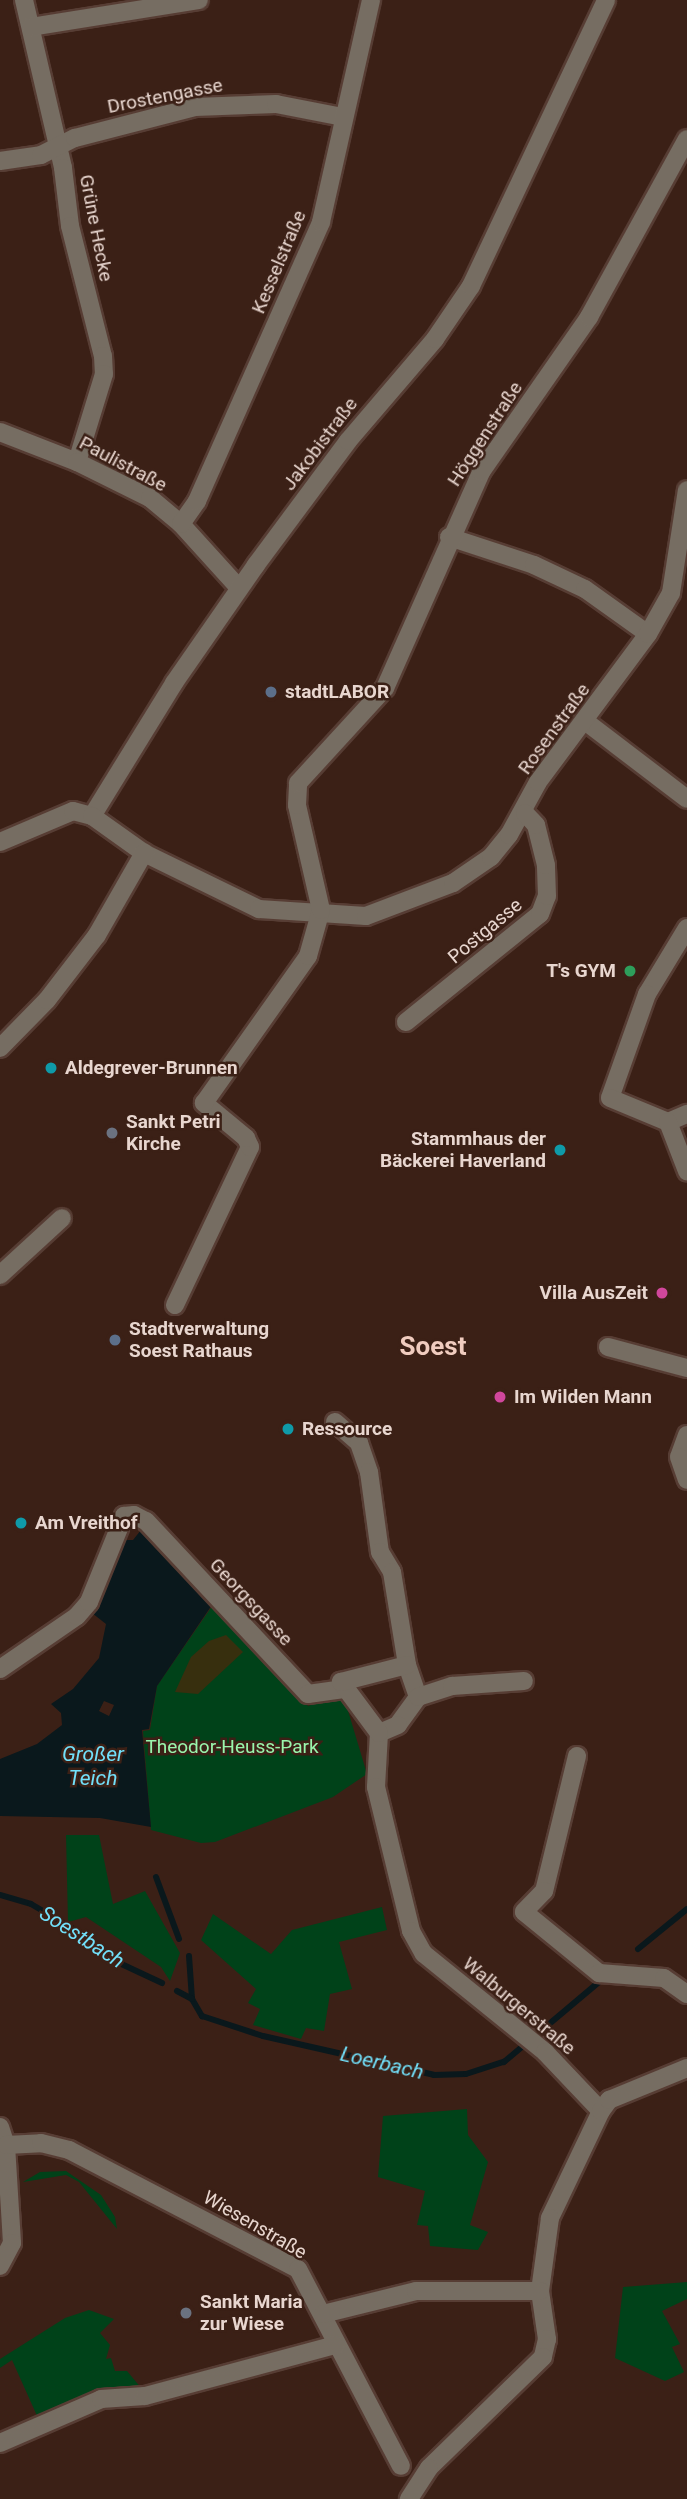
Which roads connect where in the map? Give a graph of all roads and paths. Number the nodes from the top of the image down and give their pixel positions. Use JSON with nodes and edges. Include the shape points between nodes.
{"nodes":[{"id":1,"x":24,"y":0,"type":"edge"},
{"id":2,"x":199,"y":0,"type":"edge"},
{"id":3,"x":370,"y":0,"type":"edge"},
{"id":4,"x":606,"y":0,"type":"edge"},
{"id":5,"x":166,"y":2,"type":"edge"},
{"id":6,"x":31,"y":27,"type":"junction"},
{"id":7,"x":343,"y":117,"type":"junction"},
{"id":8,"x":687,"y":139,"type":"edge"},
{"id":9,"x":58,"y":148,"type":"junction"},
{"id":10,"x":0,"y":161,"type":"edge"},
{"id":11,"x":0,"y":432,"type":"edge"},
{"id":12,"x":77,"y":462,"type":"junction"},
{"id":13,"x":687,"y":490,"type":"edge"},
{"id":14,"x":181,"y":524,"type":"junction"},
{"id":15,"x":449,"y":537,"type":"junction"},
{"id":16,"x":239,"y":588,"type":"junction"},
{"id":17,"x":648,"y":634,"type":"junction"},
{"id":18,"x":585,"y":721,"type":"junction"},
{"id":19,"x":687,"y":799,"type":"edge"},
{"id":20,"x":525,"y":813,"type":"junction"},
{"id":21,"x":92,"y":816,"type":"junction"},
{"id":22,"x":0,"y":842,"type":"edge"},
{"id":23,"x":145,"y":853,"type":"junction"},
{"id":24,"x":321,"y":911,"type":"junction"},
{"id":25,"x":687,"y":928,"type":"edge"},
{"id":26,"x":406,"y":1022,"type":"dead end"},
{"id":27,"x":0,"y":1048,"type":"edge"},
{"id":28,"x":687,"y":1114,"type":"edge"},
{"id":29,"x":668,"y":1122,"type":"junction"},
{"id":30,"x":687,"y":1171,"type":"edge"},
{"id":31,"x":62,"y":1218,"type":"dead end"},
{"id":32,"x":0,"y":1275,"type":"edge"},
{"id":33,"x":174,"y":1305,"type":"dead end"},
{"id":34,"x":608,"y":1347,"type":"dead end"},
{"id":35,"x":687,"y":1368,"type":"edge"},
{"id":36,"x":335,"y":1422,"type":"dead end"},
{"id":37,"x":687,"y":1436,"type":"edge"},
{"id":38,"x":687,"y":1480,"type":"edge"},
{"id":39,"x":407,"y":1665,"type":"junction"},
{"id":40,"x":0,"y":1669,"type":"edge"},
{"id":41,"x":524,"y":1681,"type":"dead end"},
{"id":42,"x":344,"y":1689,"type":"junction"},
{"id":43,"x":418,"y":1697,"type":"junction"},
{"id":44,"x":379,"y":1732,"type":"junction"},
{"id":45,"x":577,"y":1756,"type":"dead end"},
{"id":46,"x":687,"y":1994,"type":"edge"},
{"id":47,"x":687,"y":2068,"type":"edge"},
{"id":48,"x":601,"y":2111,"type":"junction"},
{"id":49,"x":0,"y":2127,"type":"edge"},
{"id":50,"x":6,"y":2145,"type":"junction"},
{"id":51,"x":0,"y":2266,"type":"edge"},
{"id":52,"x":540,"y":2291,"type":"junction"},
{"id":53,"x":323,"y":2314,"type":"junction"},
{"id":54,"x":336,"y":2345,"type":"junction"},
{"id":55,"x":0,"y":2443,"type":"edge"},
{"id":56,"x":401,"y":2466,"type":"dead end"},
{"id":57,"x":409,"y":2499,"type":"edge"}],
"edges":[{"from":1,"to":6,"type":"street","name":"Grüne Hecke"},
{"from":2,"to":5,"type":"street"},
{"from":3,"to":7,"type":"street","name":"Kesselstraße"},
{"from":4,"to":16,"type":"street","name":"Jakobistraße","via":[[471,286],[435,339],[348,441]]},
{"from":5,"to":6,"type":"street","via":[[107,18]]},
{"from":6,"to":9,"type":"street","name":"Grüne Hecke"},
{"from":7,"to":9,"type":"street","name":"Drostengasse","via":[[276,104],[195,107],[142,118]]},
{"from":7,"to":14,"type":"street","name":"Kesselstraße","via":[[321,222],[203,488]]},
{"from":8,"to":15,"type":"street","name":"Höggenstraße","via":[[589,317],[481,472]]},
{"from":9,"to":10,"type":"street","name":"Drostengasse","via":[[41,156]]},
{"from":9,"to":12,"type":"street","name":"Grüne Hecke","via":[[70,226],[103,356],[104,374]]},
{"from":11,"to":12,"type":"street","name":"Paulistraße"},
{"from":12,"to":14,"type":"street","name":"Paulistraße","via":[[150,498]]},
{"from":13,"to":17,"type":"street","name":"Rosenstraße","via":[[671,593]]},
{"from":14,"to":16,"type":"street","name":"Paulistraße"},
{"from":15,"to":17,"type":"street","via":[[534,565],[585,589]]},
{"from":15,"to":24,"type":"street","name":"Höggenstraße","via":[[385,688],[298,783],[297,804]]},
{"from":16,"to":21,"type":"street","name":"Jakobistraße"},
{"from":17,"to":18,"type":"street","name":"Rosenstraße"},
{"from":18,"to":19,"type":"street"},
{"from":18,"to":20,"type":"street","name":"Rosenstraße","via":[[538,782]]},
{"from":20,"to":24,"type":"street","name":"Rosenstraße","via":[[491,857],[453,883],[366,916]]},
{"from":20,"to":26,"type":"street","name":"Postgasse","via":[[536,825],[546,865],[547,896],[540,914]]},
{"from":21,"to":22,"type":"street","via":[[73,811]]},
{"from":21,"to":23,"type":"street","name":"Rosenstraße"},
{"from":23,"to":24,"type":"street","name":"Rosenstraße","via":[[259,909]]},
{"from":23,"to":27,"type":"street","via":[[97,935],[47,1000]]},
{"from":24,"to":33,"type":"street","via":[[308,956],[204,1103],[246,1138],[250,1147]]},
{"from":25,"to":29,"type":"street","via":[[646,994],[610,1098]]},
{"from":28,"to":29,"type":"street"},
{"from":29,"to":30,"type":"street"},
{"from":31,"to":32,"type":"street"},
{"from":34,"to":35,"type":"street"},
{"from":36,"to":39,"type":"street","via":[[359,1443],[369,1472],[380,1552],[392,1572]]},
{"from":37,"to":38,"type":"street","via":[[679,1457]]},
{"from":39,"to":42,"type":"street","via":[[341,1682]]},
{"from":39,"to":43,"type":"street"},
{"from":40,"to":42,"type":"street","name":"Georgsgasse","via":[[77,1616],[89,1602],[124,1516],[134,1515],[146,1521],[308,1694]]},
{"from":41,"to":43,"type":"street","via":[[452,1686]]},
{"from":42,"to":44,"type":"street"},
{"from":43,"to":44,"type":"street","via":[[398,1725]]},
{"from":44,"to":48,"type":"street","name":"Walburgerstraße","via":[[376,1787],[402,1904],[424,1954],[545,2053]]},
{"from":45,"to":46,"type":"street","via":[[544,1891],[524,1912],[599,1973],[664,1978]]},
{"from":47,"to":48,"type":"street","via":[[609,2100]]},
{"from":48,"to":52,"type":"street","via":[[550,2218]]},
{"from":49,"to":50,"type":"street"},
{"from":50,"to":51,"type":"street","via":[[12,2243]]},
{"from":50,"to":53,"type":"street","name":"Wiesenstraße","via":[[41,2143],[69,2150],[188,2210],[298,2269]]},
{"from":52,"to":53,"type":"street","via":[[416,2291]]},
{"from":52,"to":57,"type":"street","via":[[547,2339],[543,2357],[429,2468]]},
{"from":53,"to":54,"type":"street","name":"Wiesenstraße"},
{"from":54,"to":55,"type":"street","via":[[145,2396],[101,2399]]},
{"from":54,"to":56,"type":"street","name":"Wiesenstraße"}]}
